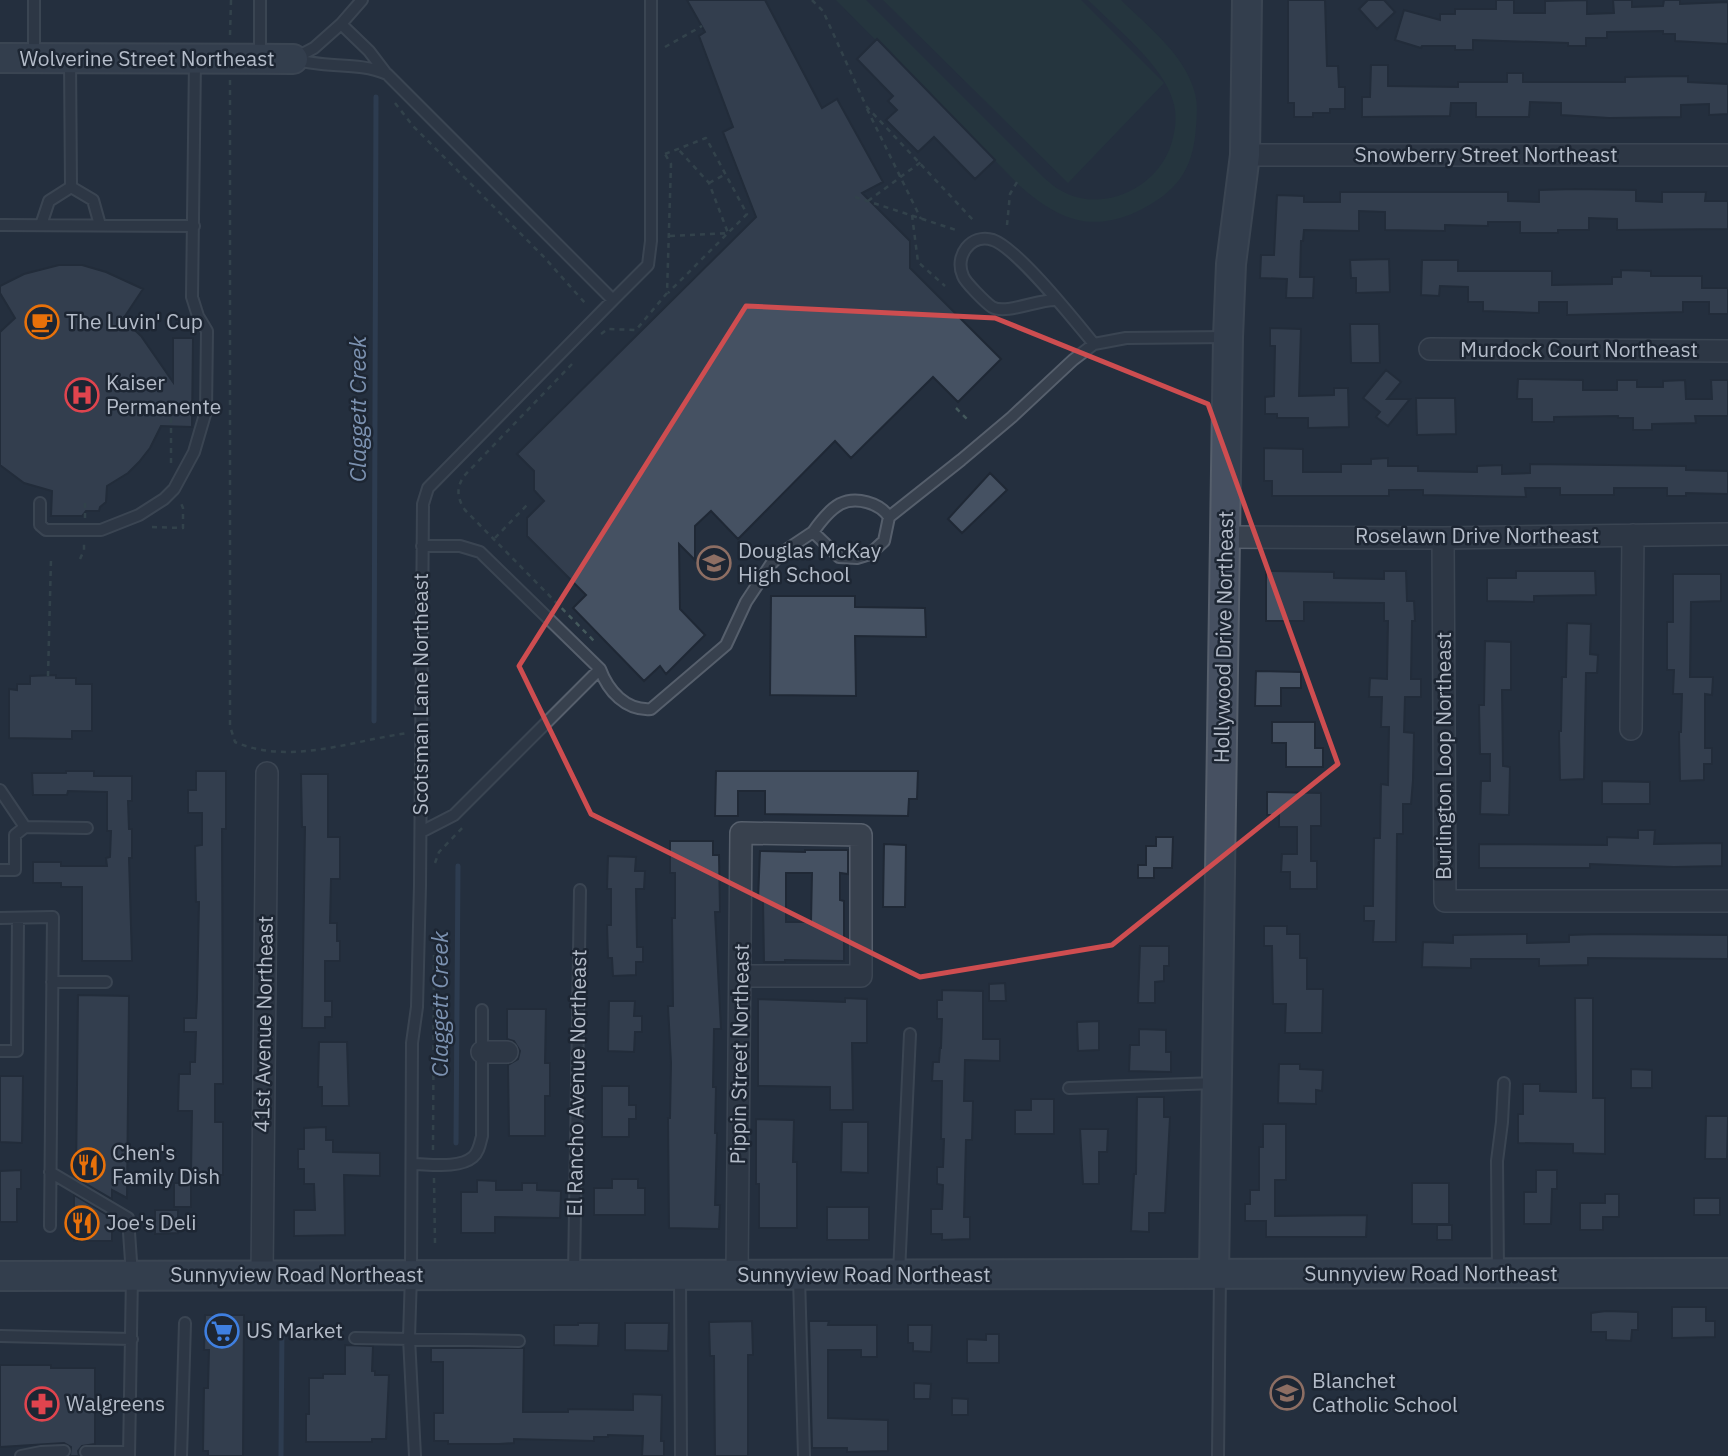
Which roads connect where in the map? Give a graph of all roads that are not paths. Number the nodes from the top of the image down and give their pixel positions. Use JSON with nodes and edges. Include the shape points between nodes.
{"nodes":[{"id":1,"x":34,"y":0,"type":"edge"},
{"id":2,"x":260,"y":0,"type":"edge"},
{"id":3,"x":362,"y":0,"type":"edge"},
{"id":4,"x":651,"y":0,"type":"edge"},
{"id":5,"x":1247,"y":0,"type":"edge"},
{"id":6,"x":341,"y":24,"type":"junction"},
{"id":7,"x":0,"y":58,"type":"edge"},
{"id":8,"x":34,"y":58,"type":"junction"},
{"id":9,"x":70,"y":58,"type":"junction"},
{"id":10,"x":260,"y":59,"type":"junction"},
{"id":11,"x":293,"y":59,"type":"junction"},
{"id":12,"x":195,"y":60,"type":"junction"},
{"id":13,"x":387,"y":74,"type":"junction"},
{"id":14,"x":1245,"y":155,"type":"junction"},
{"id":15,"x":1728,"y":155,"type":"edge"},
{"id":16,"x":71,"y":187,"type":"junction"},
{"id":17,"x":0,"y":225,"type":"edge"},
{"id":18,"x":41,"y":225,"type":"junction"},
{"id":19,"x":100,"y":225,"type":"junction"},
{"id":20,"x":194,"y":226,"type":"junction"},
{"id":21,"x":613,"y":300,"type":"junction"},
{"id":22,"x":1056,"y":300,"type":"junction"},
{"id":23,"x":1228,"y":337,"type":"junction"},
{"id":24,"x":1094,"y":344,"type":"junction"},
{"id":25,"x":1430,"y":349,"type":"dead end"},
{"id":26,"x":1728,"y":351,"type":"edge"},
{"id":27,"x":40,"y":503,"type":"dead end"},
{"id":28,"x":889,"y":517,"type":"junction"},
{"id":29,"x":813,"y":532,"type":"junction"},
{"id":30,"x":1728,"y":534,"type":"edge"},
{"id":31,"x":1633,"y":535,"type":"junction"},
{"id":32,"x":1225,"y":537,"type":"junction"},
{"id":33,"x":1443,"y":538,"type":"junction"},
{"id":34,"x":422,"y":546,"type":"junction"},
{"id":35,"x":600,"y":669,"type":"junction"},
{"id":36,"x":1631,"y":729,"type":"dead end"},
{"id":37,"x":267,"y":772,"type":"dead end"},
{"id":38,"x":0,"y":790,"type":"edge"},
{"id":39,"x":25,"y":828,"type":"junction"},
{"id":40,"x":87,"y":828,"type":"dead end"},
{"id":41,"x":421,"y":832,"type":"junction"},
{"id":42,"x":0,"y":870,"type":"edge"},
{"id":43,"x":580,"y":890,"type":"dead end"},
{"id":44,"x":1728,"y":901,"type":"edge"},
{"id":45,"x":0,"y":918,"type":"edge"},
{"id":46,"x":18,"y":919,"type":"junction"},
{"id":47,"x":741,"y":976,"type":"junction"},
{"id":48,"x":52,"y":982,"type":"junction"},
{"id":49,"x":106,"y":982,"type":"dead end"},
{"id":50,"x":482,"y":1010,"type":"dead end"},
{"id":51,"x":910,"y":1034,"type":"dead end"},
{"id":52,"x":0,"y":1051,"type":"edge"},
{"id":53,"x":482,"y":1052,"type":"junction"},
{"id":54,"x":506,"y":1052,"type":"dead end"},
{"id":55,"x":1217,"y":1083,"type":"junction"},
{"id":56,"x":1504,"y":1083,"type":"dead end"},
{"id":57,"x":1069,"y":1088,"type":"dead end"},
{"id":58,"x":412,"y":1164,"type":"junction"},
{"id":59,"x":50,"y":1172,"type":"junction"},
{"id":60,"x":50,"y":1226,"type":"dead end"},
{"id":61,"x":1498,"y":1273,"type":"junction"},
{"id":62,"x":1728,"y":1273,"type":"edge"},
{"id":63,"x":1217,"y":1274,"type":"junction"},
{"id":64,"x":132,"y":1275,"type":"junction"},
{"id":65,"x":411,"y":1275,"type":"junction"},
{"id":66,"x":574,"y":1275,"type":"junction"},
{"id":67,"x":680,"y":1275,"type":"junction"},
{"id":68,"x":737,"y":1275,"type":"junction"},
{"id":69,"x":799,"y":1275,"type":"junction"},
{"id":70,"x":0,"y":1276,"type":"edge"},
{"id":71,"x":262,"y":1276,"type":"junction"},
{"id":72,"x":899,"y":1276,"type":"junction"},
{"id":73,"x":185,"y":1323,"type":"dead end"},
{"id":74,"x":0,"y":1336,"type":"edge"},
{"id":75,"x":355,"y":1338,"type":"dead end"},
{"id":76,"x":409,"y":1338,"type":"junction"},
{"id":77,"x":132,"y":1339,"type":"junction"},
{"id":78,"x":519,"y":1341,"type":"dead end"},
{"id":79,"x":64,"y":1451,"type":"dead end"},
{"id":80,"x":86,"y":1452,"type":"dead end"},
{"id":81,"x":129,"y":1454,"type":"edge"},
{"id":82,"x":21,"y":1456,"type":"edge"},
{"id":83,"x":181,"y":1456,"type":"edge"},
{"id":84,"x":415,"y":1456,"type":"edge"},
{"id":85,"x":681,"y":1456,"type":"edge"},
{"id":86,"x":804,"y":1456,"type":"edge"},
{"id":87,"x":1218,"y":1456,"type":"edge"}],
"edges":[{"from":1,"to":8,"type":"lane"},
{"from":2,"to":10,"type":"lane"},
{"from":3,"to":6,"type":"lane"},
{"from":4,"to":21,"type":"lane","name":"Scotsman Lane Northeast","via":[[648,265]]},
{"from":5,"to":14,"type":"main road","name":"Hollywood Drive Northeast"},
{"from":6,"to":11,"type":"lane"},
{"from":6,"to":13,"type":"lane"},
{"from":7,"to":8,"type":"main road","name":"Wolverine Street Northeast"},
{"from":8,"to":9,"type":"main road","name":"Wolverine Street Northeast"},
{"from":9,"to":12,"type":"main road","name":"Wolverine Street Northeast"},
{"from":9,"to":16,"type":"lane"},
{"from":10,"to":11,"type":"main road","name":"Wolverine Street Northeast"},
{"from":10,"to":12,"type":"main road","name":"Wolverine Street Northeast"},
{"from":11,"to":13,"type":"lane","via":[[311,65],[372,67]]},
{"from":12,"to":20,"type":"lane"},
{"from":13,"to":21,"type":"lane"},
{"from":14,"to":15,"type":"street","name":"Snowberry Street Northeast"},
{"from":14,"to":23,"type":"main road","name":"Hollywood Drive Northeast","via":[[1231,264]]},
{"from":16,"to":18,"type":"lane","via":[[49,201]]},
{"from":16,"to":19,"type":"lane","via":[[93,200]]},
{"from":17,"to":18,"type":"lane"},
{"from":18,"to":19,"type":"lane"},
{"from":19,"to":20,"type":"lane"},
{"from":20,"to":27,"type":"lane","via":[[192,297],[207,331],[206,411],[180,479],[164,499],[147,510],[101,530],[46,530],[40,525]]},
{"from":21,"to":34,"type":"lane","name":"Scotsman Lane Northeast","via":[[428,488]]},
{"from":22,"to":22,"type":"lane","via":[[1004,246],[992,240],[980,239],[962,254],[964,278],[992,307]]},
{"from":22,"to":24,"type":"lane"},
{"from":23,"to":24,"type":"lane","via":[[1126,338]]},
{"from":23,"to":32,"type":"main road","name":"Hollywood Drive Northeast"},
{"from":24,"to":28,"type":"lane"},
{"from":25,"to":26,"type":"street","name":"Murdock Court Northeast"},
{"from":28,"to":29,"type":"lane","via":[[870,503],[840,504]]},
{"from":28,"to":29,"type":"lane","via":[[884,541],[858,558],[839,557]]},
{"from":29,"to":35,"type":"lane","via":[[771,564],[726,645],[651,709],[624,703],[604,683]]},
{"from":30,"to":31,"type":"street","name":"Roselawn Drive Northeast"},
{"from":31,"to":33,"type":"street","name":"Roselawn Drive Northeast"},
{"from":31,"to":36,"type":"street"},
{"from":32,"to":33,"type":"street","name":"Roselawn Drive Northeast"},
{"from":32,"to":55,"type":"main road","name":"Hollywood Drive Northeast"},
{"from":33,"to":44,"type":"street","name":"Burlington Loop Northeast","via":[[1445,901]]},
{"from":34,"to":35,"type":"lane","via":[[475,549]]},
{"from":34,"to":41,"type":"lane","name":"Scotsman Lane Northeast"},
{"from":35,"to":41,"type":"lane","via":[[454,815]]},
{"from":37,"to":71,"type":"street","name":"41st Avenue Northeast"},
{"from":38,"to":39,"type":"lane"},
{"from":39,"to":40,"type":"lane"},
{"from":39,"to":42,"type":"lane","via":[[15,835],[15,870]]},
{"from":41,"to":58,"type":"lane","name":"Scotsman Lane Northeast"},
{"from":43,"to":66,"type":"lane","name":"El Rancho Avenue Northeast"},
{"from":45,"to":46,"type":"lane"},
{"from":46,"to":48,"type":"lane","via":[[53,918]]},
{"from":46,"to":52,"type":"lane","via":[[17,1051]]},
{"from":47,"to":47,"type":"street","name":"Pippin Street Northeast","via":[[741,833],[861,835],[861,976]]},
{"from":47,"to":68,"type":"street","name":"Pippin Street Northeast"},
{"from":48,"to":49,"type":"lane"},
{"from":48,"to":59,"type":"lane"},
{"from":50,"to":53,"type":"lane"},
{"from":51,"to":72,"type":"lane"},
{"from":53,"to":54,"type":"street"},
{"from":53,"to":58,"type":"lane","via":[[478,1150],[458,1163]]},
{"from":55,"to":57,"type":"lane"},
{"from":55,"to":63,"type":"main road","name":"Hollywood Drive Northeast"},
{"from":56,"to":61,"type":"lane","via":[[1497,1161]]},
{"from":58,"to":65,"type":"lane","name":"Scotsman Lane Northeast"},
{"from":59,"to":60,"type":"lane"},
{"from":59,"to":64,"type":"lane","via":[[128,1218]]},
{"from":61,"to":62,"type":"main road","name":"Sunnyview Road Northeast"},
{"from":61,"to":63,"type":"main road","name":"Sunnyview Road Northeast"},
{"from":63,"to":72,"type":"main road","name":"Sunnyview Road Northeast"},
{"from":63,"to":87,"type":"lane"},
{"from":64,"to":70,"type":"main road","name":"Sunnyview Road Northeast"},
{"from":64,"to":71,"type":"main road","name":"Sunnyview Road Northeast"},
{"from":64,"to":77,"type":"lane"},
{"from":65,"to":66,"type":"main road","name":"Sunnyview Road Northeast"},
{"from":65,"to":71,"type":"main road","name":"Sunnyview Road Northeast"},
{"from":65,"to":76,"type":"lane","name":"Scotsman Lane Northeast"},
{"from":66,"to":67,"type":"main road","name":"Sunnyview Road Northeast"},
{"from":67,"to":68,"type":"main road","name":"Sunnyview Road Northeast"},
{"from":67,"to":85,"type":"lane"},
{"from":68,"to":69,"type":"main road","name":"Sunnyview Road Northeast"},
{"from":69,"to":72,"type":"main road","name":"Sunnyview Road Northeast"},
{"from":69,"to":86,"type":"lane"},
{"from":73,"to":83,"type":"lane"},
{"from":74,"to":77,"type":"lane"},
{"from":75,"to":76,"type":"lane"},
{"from":76,"to":78,"type":"lane"},
{"from":76,"to":84,"type":"lane","name":"Scotsman Lane Northeast"},
{"from":77,"to":81,"type":"lane"},
{"from":79,"to":82,"type":"lane"},
{"from":80,"to":81,"type":"lane"}]}
